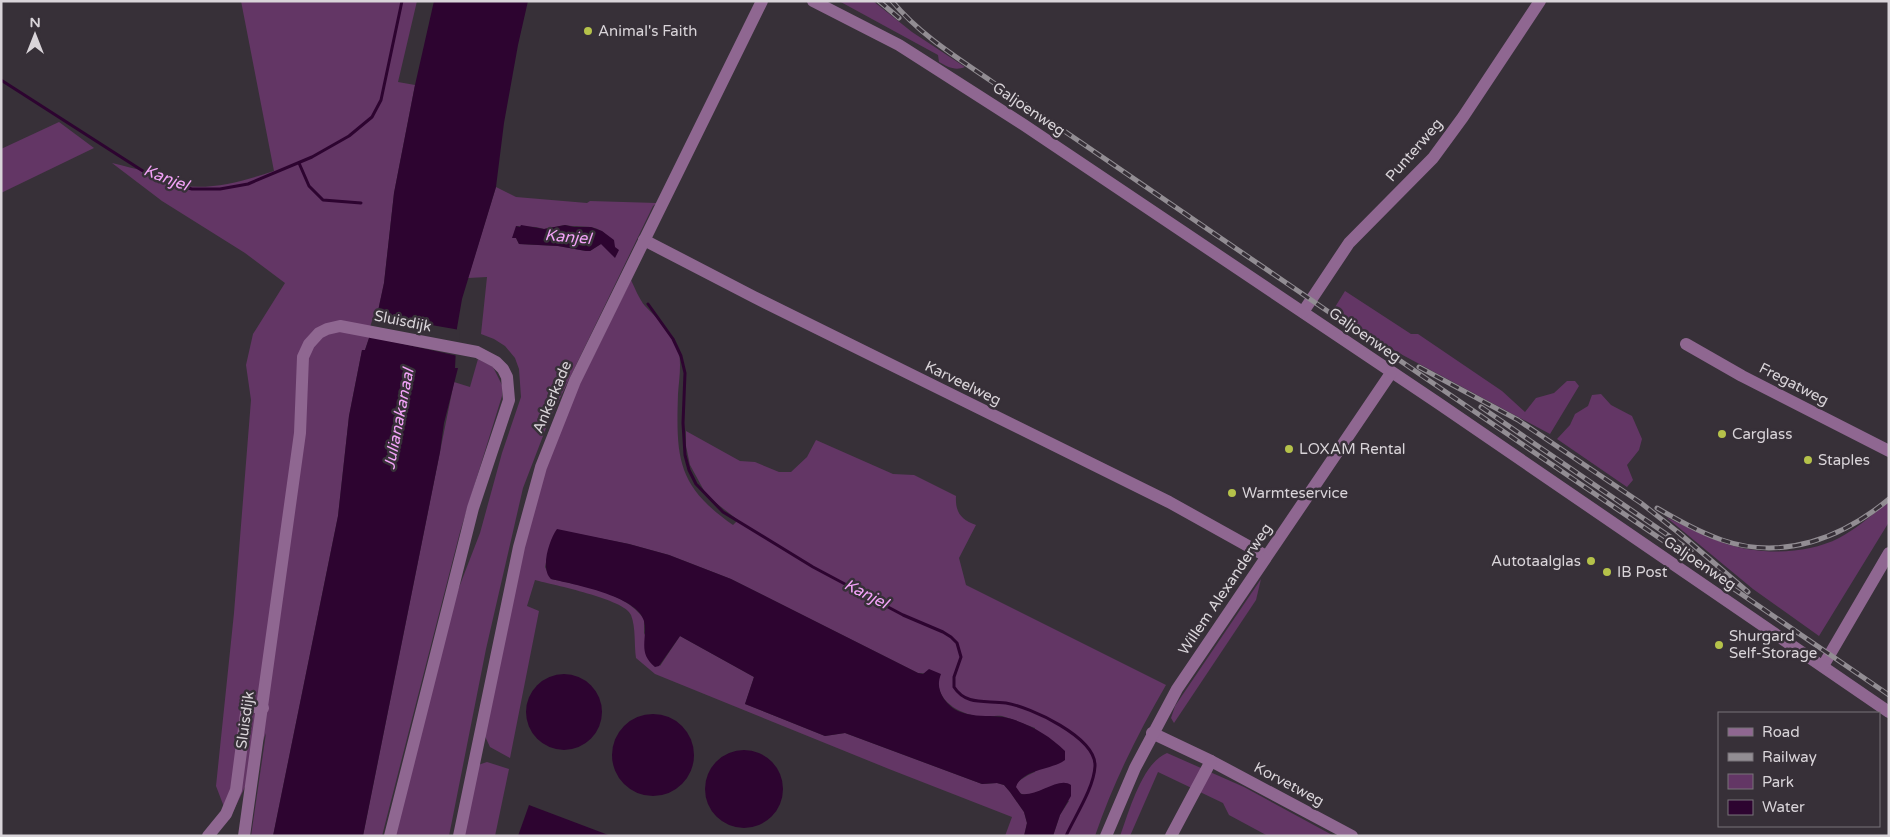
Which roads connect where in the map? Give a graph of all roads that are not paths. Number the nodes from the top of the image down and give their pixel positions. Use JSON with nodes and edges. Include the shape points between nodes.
{"nodes":[{"id":1,"x":762,"y":1,"type":"edge"},
{"id":2,"x":813,"y":1,"type":"edge"},
{"id":3,"x":1540,"y":1,"type":"edge"},
{"id":4,"x":644,"y":240,"type":"junction"},
{"id":5,"x":1303,"y":312,"type":"junction"},
{"id":6,"x":1686,"y":344,"type":"dead end"},
{"id":7,"x":1391,"y":373,"type":"junction"},
{"id":8,"x":1889,"y":451,"type":"edge"},
{"id":9,"x":1889,"y":553,"type":"edge"},
{"id":10,"x":1266,"y":556,"type":"junction"},
{"id":11,"x":1823,"y":666,"type":"junction"},
{"id":12,"x":263,"y":708,"type":"junction"},
{"id":13,"x":1889,"y":712,"type":"edge"},
{"id":14,"x":1152,"y":733,"type":"junction"},
{"id":15,"x":1211,"y":761,"type":"junction"},
{"id":16,"x":208,"y":836,"type":"edge"},
{"id":17,"x":244,"y":836,"type":"edge"},
{"id":18,"x":390,"y":836,"type":"edge"},
{"id":19,"x":459,"y":836,"type":"edge"},
{"id":20,"x":1106,"y":836,"type":"edge"},
{"id":21,"x":1171,"y":836,"type":"edge"},
{"id":22,"x":1352,"y":836,"type":"edge"}],
"edges":[{"from":1,"to":4,"type":"street","name":"Ankerkade"},
{"from":2,"to":5,"type":"street","name":"Galjoenweg","via":[[899,45],[955,80]]},
{"from":3,"to":5,"type":"street","name":"Punterweg","via":[[1432,158],[1349,243]]},
{"from":4,"to":10,"type":"street","name":"Karveelweg","via":[[1169,502]]},
{"from":4,"to":19,"type":"street","name":"Ankerkade","via":[[575,381],[541,467],[518,547]]},
{"from":5,"to":7,"type":"street","name":"Galjoenweg"},
{"from":6,"to":8,"type":"street","name":"Fregatweg"},
{"from":7,"to":10,"type":"street","name":"Willem Alexanderweg"},
{"from":7,"to":11,"type":"street","name":"Galjoenweg"},
{"from":9,"to":11,"type":"street"},
{"from":10,"to":14,"type":"street","name":"Willem Alexanderweg","via":[[1177,689]]},
{"from":11,"to":13,"type":"street","name":"Galjoenweg"},
{"from":12,"to":16,"type":"street","via":[[247,706],[236,790],[226,814]]},
{"from":12,"to":17,"type":"street","name":"Sluisdijk"},
{"from":12,"to":18,"type":"street","name":"Sluisdijk","via":[[300,432],[305,349],[318,333],[350,327],[477,352],[496,362],[507,377],[509,400],[473,508]]},
{"from":14,"to":15,"type":"street","name":"Korvetweg"},
{"from":14,"to":20,"type":"street","name":"Willem Alexanderweg"},
{"from":15,"to":21,"type":"street"},
{"from":15,"to":22,"type":"street","name":"Korvetweg"}]}
